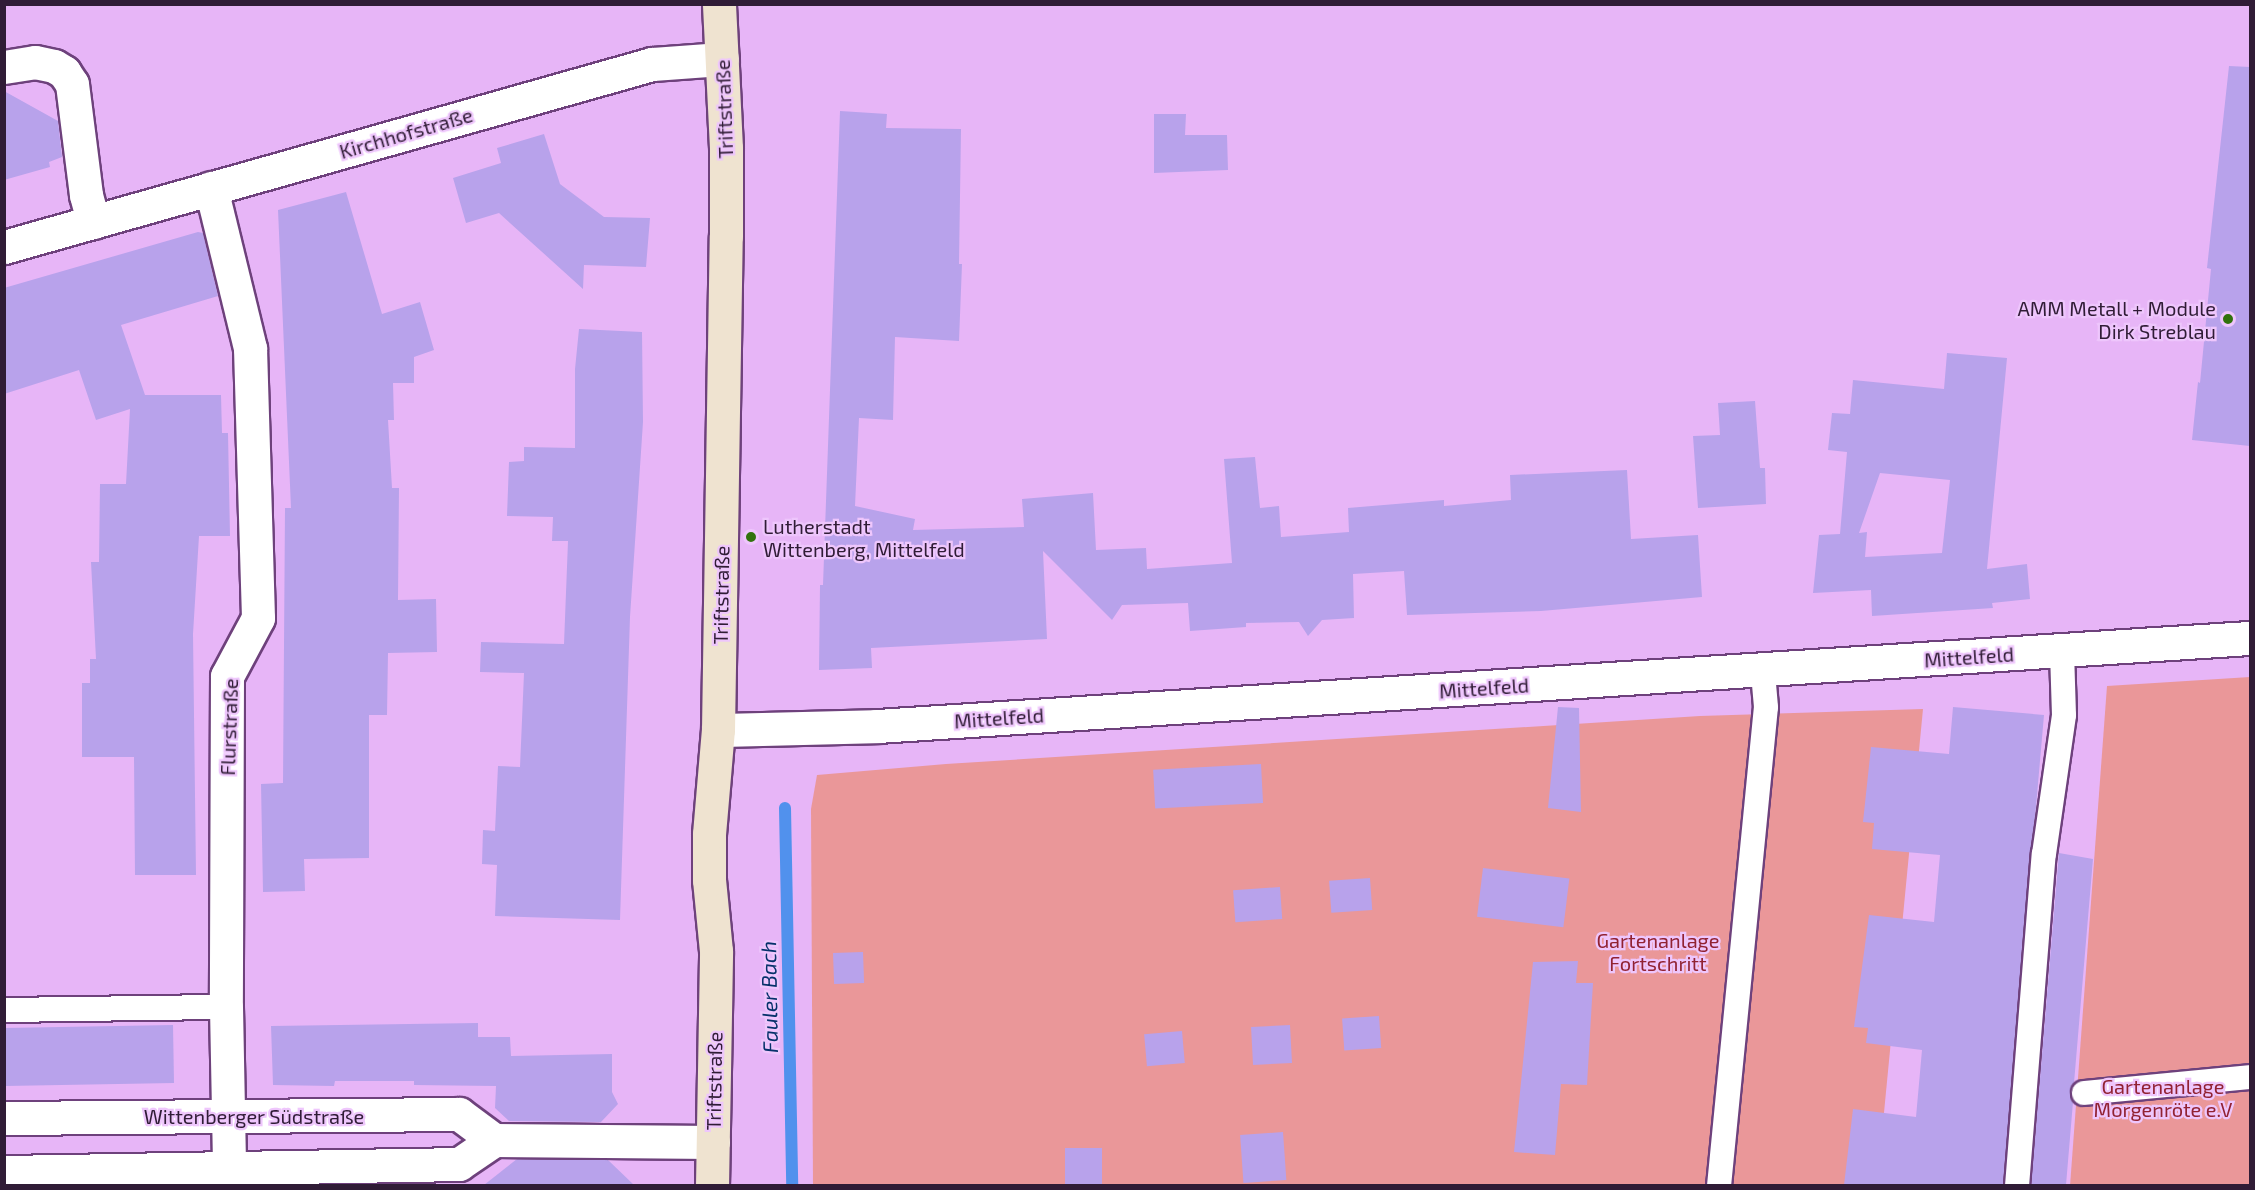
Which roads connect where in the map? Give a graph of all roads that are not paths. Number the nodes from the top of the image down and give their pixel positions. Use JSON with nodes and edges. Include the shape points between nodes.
{"nodes":[{"id":1,"x":719,"y":4,"type":"edge"},
{"id":2,"x":722,"y":59,"type":"junction"},
{"id":3,"x":4,"y":67,"type":"edge"},
{"id":4,"x":211,"y":188,"type":"junction"},
{"id":5,"x":93,"y":222,"type":"junction"},
{"id":6,"x":4,"y":248,"type":"edge"},
{"id":7,"x":2250,"y":638,"type":"edge"},
{"id":8,"x":2062,"y":652,"type":"junction"},
{"id":9,"x":1763,"y":670,"type":"junction"},
{"id":10,"x":718,"y":730,"type":"junction"},
{"id":11,"x":226,"y":1007,"type":"junction"},
{"id":12,"x":4,"y":1010,"type":"edge"},
{"id":13,"x":2250,"y":1077,"type":"edge"},
{"id":14,"x":2084,"y":1093,"type":"dead end"},
{"id":15,"x":228,"y":1116,"type":"junction"},
{"id":16,"x":4,"y":1118,"type":"edge"},
{"id":17,"x":494,"y":1140,"type":"junction"},
{"id":18,"x":713,"y":1142,"type":"junction"},
{"id":19,"x":230,"y":1169,"type":"junction"},
{"id":20,"x":4,"y":1172,"type":"edge"},
{"id":21,"x":712,"y":1185,"type":"edge"},
{"id":22,"x":1719,"y":1185,"type":"edge"},
{"id":23,"x":2017,"y":1185,"type":"edge"}],
"edges":[{"from":1,"to":2,"type":"main road","name":"Triftstraße"},
{"from":2,"to":4,"type":"street","name":"Kirchhofstraße","via":[[652,64]]},
{"from":2,"to":10,"type":"main road","name":"Triftstraße","via":[[726,236]]},
{"from":3,"to":5,"type":"street","via":[[35,63],[54,66],[72,84]]},
{"from":4,"to":5,"type":"street","name":"Kirchhofstraße"},
{"from":4,"to":11,"type":"street","name":"Flurstraße","via":[[250,348],[258,606],[258,618],[227,676]]},
{"from":5,"to":6,"type":"street","name":"Kirchhofstraße"},
{"from":7,"to":8,"type":"street","name":"Mittelfeld"},
{"from":8,"to":9,"type":"street","name":"Mittelfeld"},
{"from":8,"to":23,"type":"lane","via":[[2064,716],[2044,854]]},
{"from":9,"to":10,"type":"street","name":"Mittelfeld","via":[[878,726]]},
{"from":9,"to":22,"type":"lane","via":[[1766,707]]},
{"from":10,"to":18,"type":"main road","name":"Triftstraße","via":[[709,843],[716,951]]},
{"from":11,"to":12,"type":"lane"},
{"from":11,"to":15,"type":"street","name":"Flurstraße"},
{"from":13,"to":14,"type":"lane"},
{"from":15,"to":16,"type":"street","name":"Wittenberger Südstraße"},
{"from":15,"to":17,"type":"street","name":"Wittenberger Südstraße","via":[[459,1114]]},
{"from":15,"to":19,"type":"street","name":"Flurstraße"},
{"from":17,"to":18,"type":"street"},
{"from":17,"to":19,"type":"street","via":[[459,1164]]},
{"from":18,"to":21,"type":"main road","name":"Triftstraße"},
{"from":19,"to":20,"type":"street"}]}
